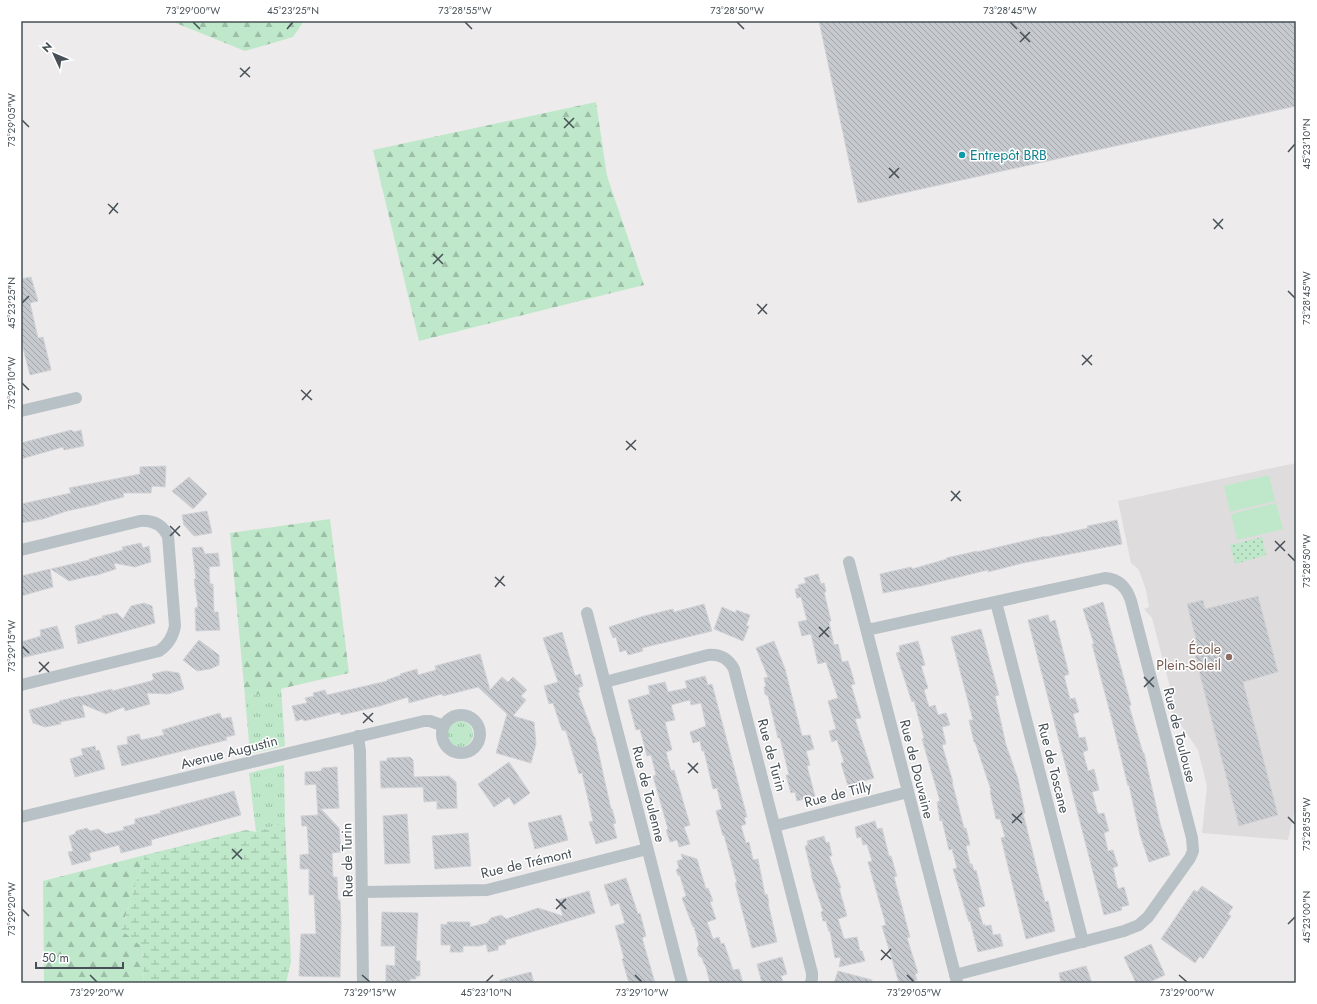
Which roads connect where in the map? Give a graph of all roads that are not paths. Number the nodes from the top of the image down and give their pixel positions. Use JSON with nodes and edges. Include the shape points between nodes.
{"nodes":[{"id":1,"x":76,"y":398,"type":"dead end"},
{"id":2,"x":21,"y":411,"type":"edge"},
{"id":3,"x":21,"y":550,"type":"edge"},
{"id":4,"x":849,"y":562,"type":"dead end"},
{"id":5,"x":996,"y":602,"type":"junction"},
{"id":6,"x":587,"y":613,"type":"dead end"},
{"id":7,"x":867,"y":630,"type":"junction"},
{"id":8,"x":605,"y":682,"type":"junction"},
{"id":9,"x":21,"y":685,"type":"edge"},
{"id":10,"x":444,"y":726,"type":"dead end"},
{"id":11,"x":358,"y":736,"type":"junction"},
{"id":12,"x":908,"y":792,"type":"junction"},
{"id":13,"x":21,"y":817,"type":"edge"},
{"id":14,"x":775,"y":826,"type":"junction"},
{"id":15,"x":648,"y":849,"type":"junction"},
{"id":16,"x":362,"y":892,"type":"junction"},
{"id":17,"x":1083,"y":942,"type":"junction"},
{"id":18,"x":956,"y":979,"type":"edge"},
{"id":19,"x":363,"y":983,"type":"edge"},
{"id":20,"x":682,"y":983,"type":"edge"},
{"id":21,"x":811,"y":983,"type":"edge"}],
"edges":[{"from":1,"to":2,"type":"street"},
{"from":3,"to":9,"type":"street","via":[[140,520],[153,522],[165,530],[168,536],[175,626],[168,643],[159,651]]},
{"from":4,"to":7,"type":"street","name":"Rue de Douvaine"},
{"from":5,"to":7,"type":"street","name":"Rue de Toulouse"},
{"from":5,"to":17,"type":"street","name":"Rue de Toscane"},
{"from":5,"to":17,"type":"street","name":"Rue de Toulouse","via":[[1104,578],[1115,580],[1124,587],[1131,601],[1192,838],[1192,855],[1148,917],[1139,925],[1124,932]]},
{"from":6,"to":8,"type":"street","name":"Rue de Toulenne"},
{"from":7,"to":12,"type":"street","name":"Rue de Douvaine"},
{"from":8,"to":14,"type":"street","name":"Rue de Turin","via":[[708,655],[718,655],[728,660],[734,668]]},
{"from":8,"to":15,"type":"street","name":"Rue de Toulenne"},
{"from":10,"to":11,"type":"street","name":"Avenue Augustin","via":[[424,721]]},
{"from":11,"to":13,"type":"street","name":"Avenue Augustin"},
{"from":11,"to":16,"type":"street","name":"Rue de Turin"},
{"from":12,"to":14,"type":"street","name":"Rue de Tilly"},
{"from":12,"to":18,"type":"street","name":"Rue de Douvaine"},
{"from":14,"to":21,"type":"street","name":"Rue de Turin","via":[[812,973]]},
{"from":15,"to":16,"type":"street","name":"Rue de Trémont","via":[[487,890]]},
{"from":15,"to":20,"type":"street","name":"Rue de Toulenne"},
{"from":16,"to":19,"type":"street","name":"Rue de Turin"},
{"from":17,"to":18,"type":"street","name":"Rue de Toulouse"}]}
